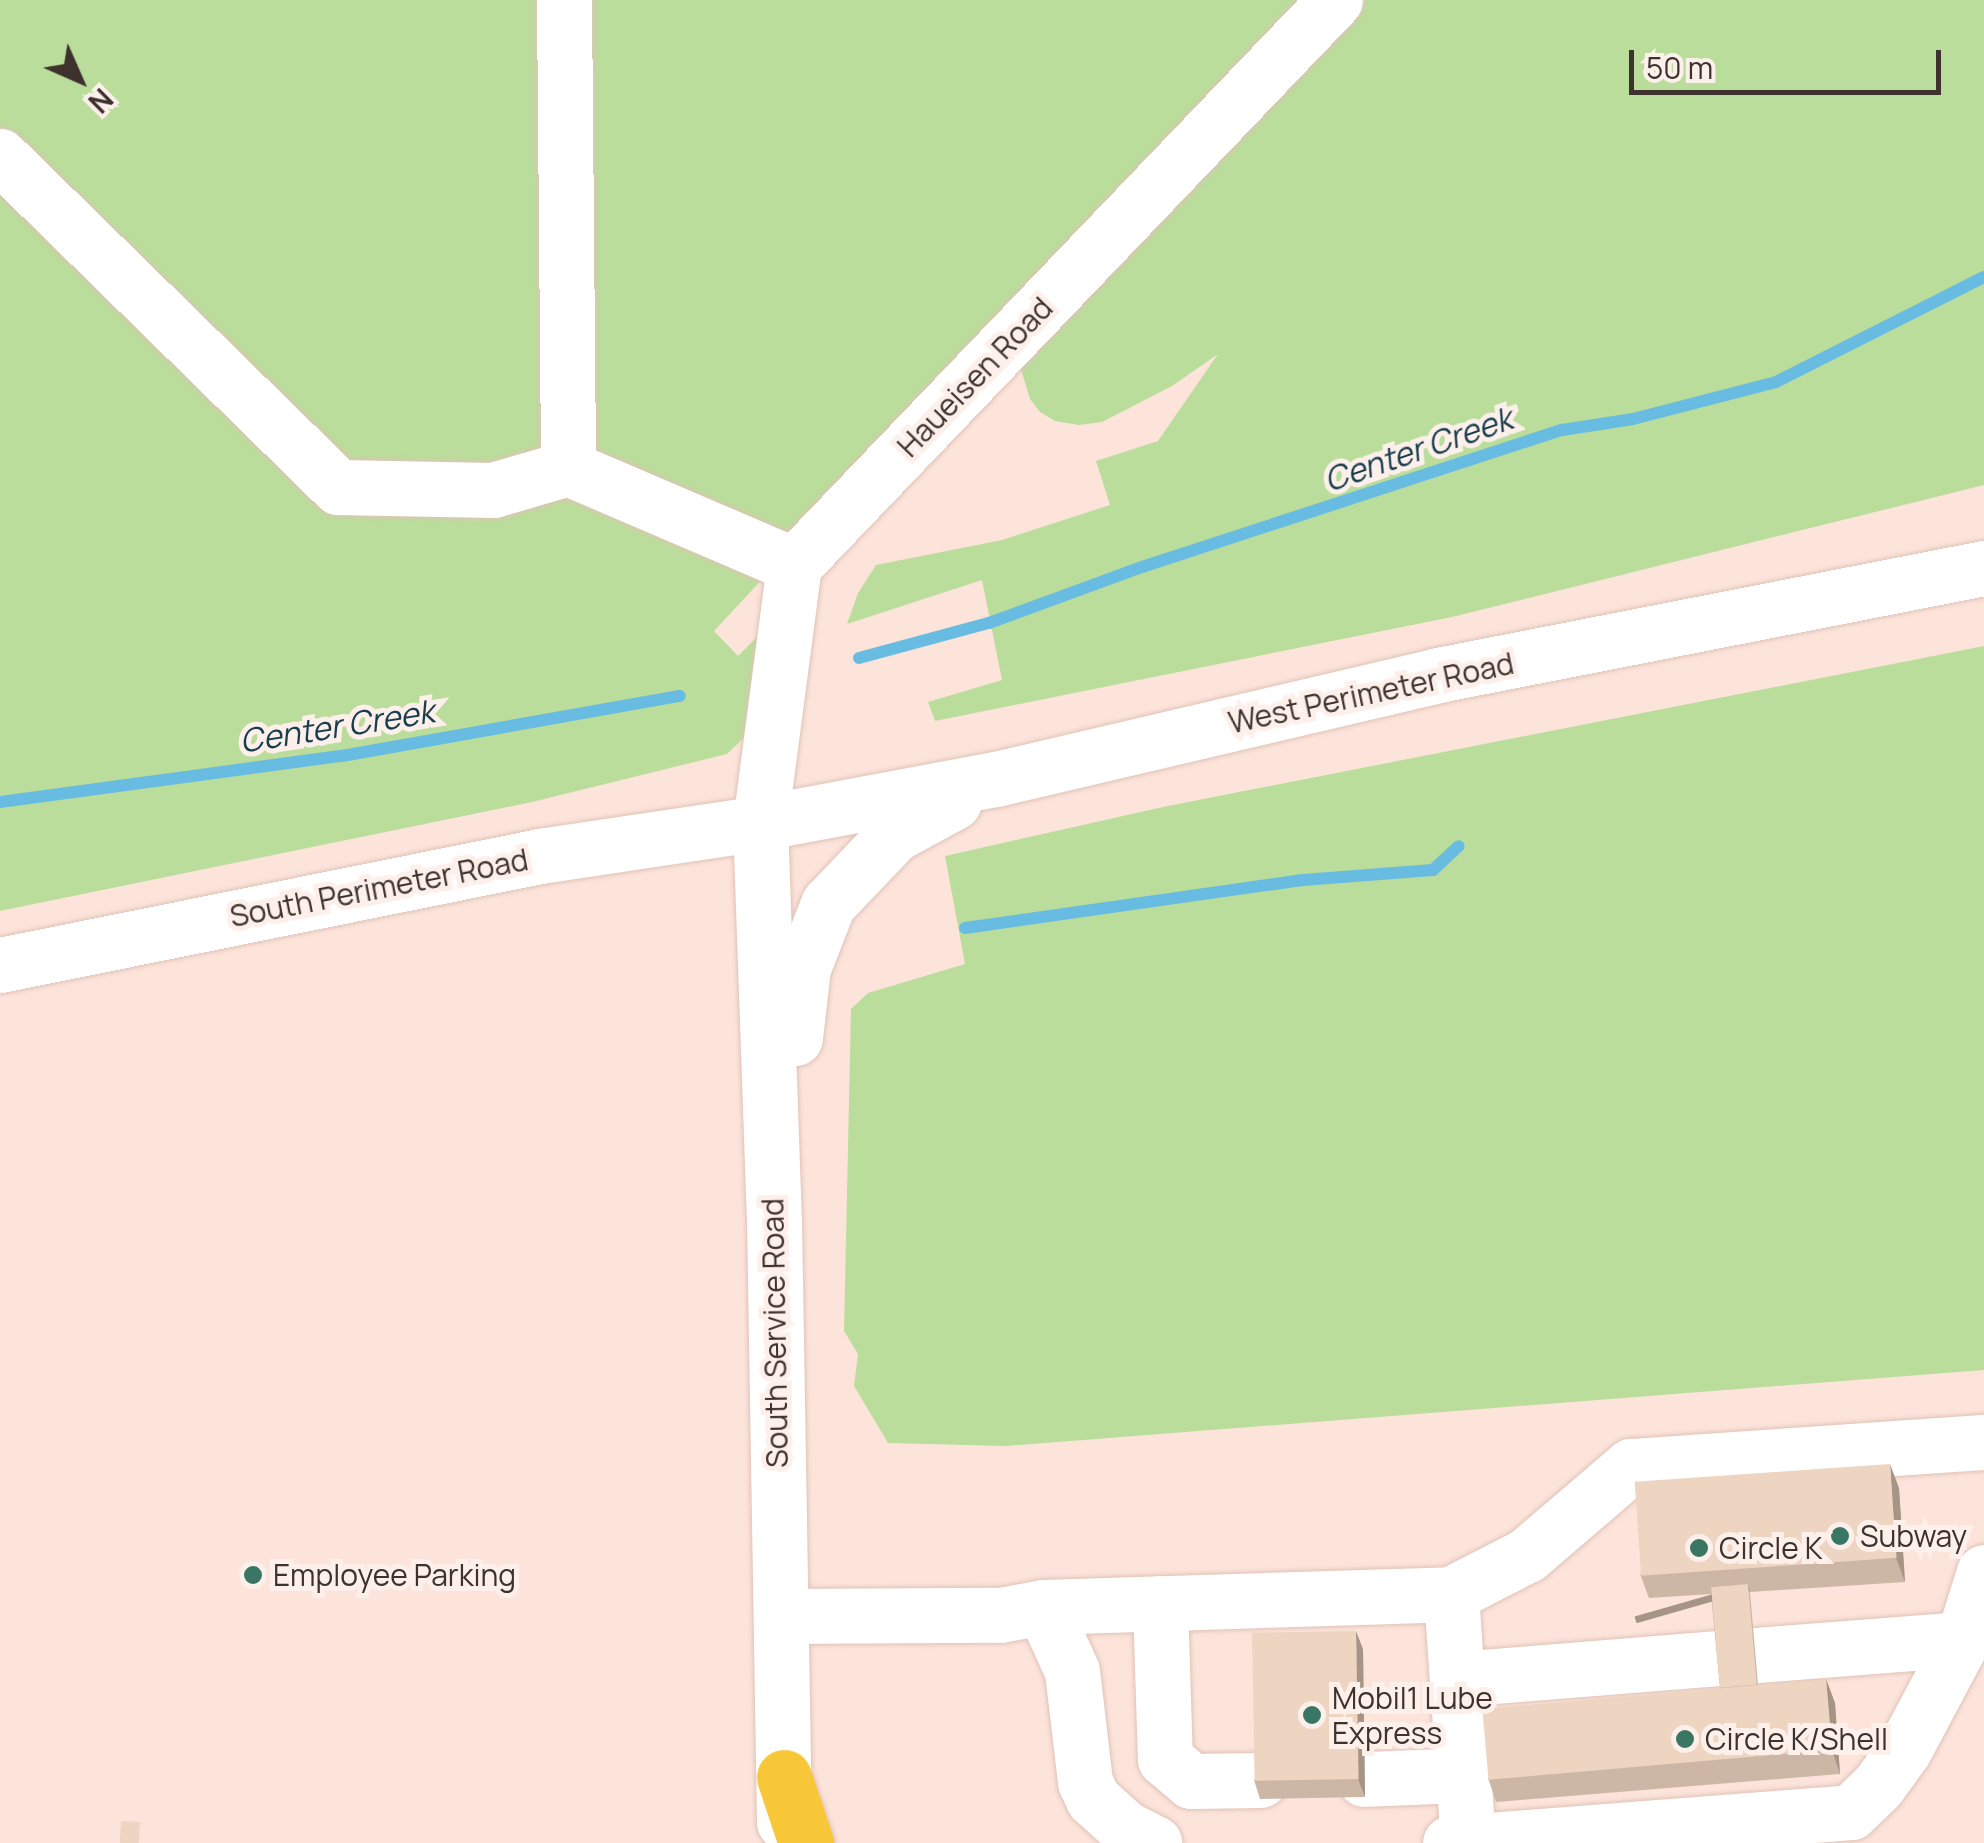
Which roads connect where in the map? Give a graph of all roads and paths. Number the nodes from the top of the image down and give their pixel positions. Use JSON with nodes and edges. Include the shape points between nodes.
{"nodes":[{"id":1,"x":564,"y":0,"type":"edge"},
{"id":2,"x":1334,"y":0,"type":"edge"},
{"id":3,"x":0,"y":156,"type":"edge"},
{"id":4,"x":568,"y":468,"type":"junction"},
{"id":5,"x":794,"y":565,"type":"junction"},
{"id":6,"x":1984,"y":568,"type":"edge"},
{"id":7,"x":996,"y":780,"type":"junction"},
{"id":8,"x":760,"y":823,"type":"junction"},
{"id":9,"x":0,"y":965,"type":"edge"},
{"id":10,"x":774,"y":1222,"type":"junction"},
{"id":11,"x":1984,"y":1442,"type":"edge"},
{"id":12,"x":1984,"y":1572,"type":"edge"},
{"id":13,"x":1451,"y":1594,"type":"junction"},
{"id":14,"x":1160,"y":1604,"type":"junction"},
{"id":15,"x":1043,"y":1607,"type":"junction"},
{"id":16,"x":781,"y":1616,"type":"junction"},
{"id":17,"x":1738,"y":1656,"type":"junction"},
{"id":18,"x":1950,"y":1662,"type":"junction"},
{"id":19,"x":1644,"y":1664,"type":"junction"},
{"id":20,"x":1582,"y":1669,"type":"junction"},
{"id":21,"x":1521,"y":1674,"type":"junction"},
{"id":22,"x":1458,"y":1680,"type":"junction"},
{"id":23,"x":1778,"y":1708,"type":"edge"},
{"id":24,"x":1708,"y":1714,"type":"edge"},
{"id":25,"x":1648,"y":1718,"type":"edge"},
{"id":26,"x":1585,"y":1723,"type":"edge"},
{"id":27,"x":1526,"y":1728,"type":"edge"},
{"id":28,"x":1464,"y":1776,"type":"junction"},
{"id":29,"x":784,"y":1778,"type":"junction"},
{"id":30,"x":1260,"y":1780,"type":"edge"},
{"id":31,"x":1364,"y":1780,"type":"dead end"},
{"id":32,"x":1462,"y":1842,"type":"edge"},
{"id":33,"x":784,"y":1843,"type":"edge"},
{"id":34,"x":806,"y":1843,"type":"edge"},
{"id":35,"x":1154,"y":1843,"type":"edge"}],
"edges":[{"from":1,"to":4,"type":"street"},
{"from":2,"to":5,"type":"street","name":"Haueisen Road"},
{"from":3,"to":4,"type":"street","via":[[338,487],[493,490]]},
{"from":4,"to":5,"type":"street"},
{"from":5,"to":8,"type":"street"},
{"from":6,"to":7,"type":"street","name":"West Perimeter Road","via":[[1438,675]]},
{"from":7,"to":8,"type":"street","name":"West Perimeter Road"},
{"from":7,"to":10,"type":"street","via":[[895,834],[828,904],[803,968]]},
{"from":8,"to":9,"type":"street","name":"South Perimeter Road","via":[[540,856]]},
{"from":8,"to":10,"type":"street","name":"South Service Road"},
{"from":10,"to":16,"type":"street","name":"South Service Road"},
{"from":11,"to":13,"type":"street","via":[[1631,1466],[1528,1556]]},
{"from":12,"to":18,"type":"street"},
{"from":13,"to":14,"type":"street"},
{"from":13,"to":22,"type":"street"},
{"from":14,"to":15,"type":"street"},
{"from":14,"to":30,"type":"street","via":[[1165,1758],[1191,1781]]},
{"from":15,"to":16,"type":"street","via":[[1000,1615]]},
{"from":15,"to":35,"type":"street","via":[[1072,1672],[1085,1782],[1093,1799],[1125,1828]]},
{"from":16,"to":29,"type":"street","name":"South Service Road"},
{"from":17,"to":18,"type":"street"},
{"from":17,"to":19,"type":"street"},
{"from":17,"to":23,"type":"street"},
{"from":17,"to":24,"type":"street"},
{"from":18,"to":32,"type":"street","via":[[1904,1750],[1851,1812],[1785,1798],[1714,1803],[1533,1818]]},
{"from":19,"to":20,"type":"street"},
{"from":19,"to":25,"type":"street"},
{"from":20,"to":21,"type":"street"},
{"from":20,"to":26,"type":"street"},
{"from":21,"to":22,"type":"street"},
{"from":21,"to":27,"type":"street"},
{"from":22,"to":28,"type":"street"},
{"from":28,"to":31,"type":"street"},
{"from":28,"to":32,"type":"street"},
{"from":29,"to":33,"type":"street","name":"South Service Road"},
{"from":29,"to":34,"type":"highway"}]}
